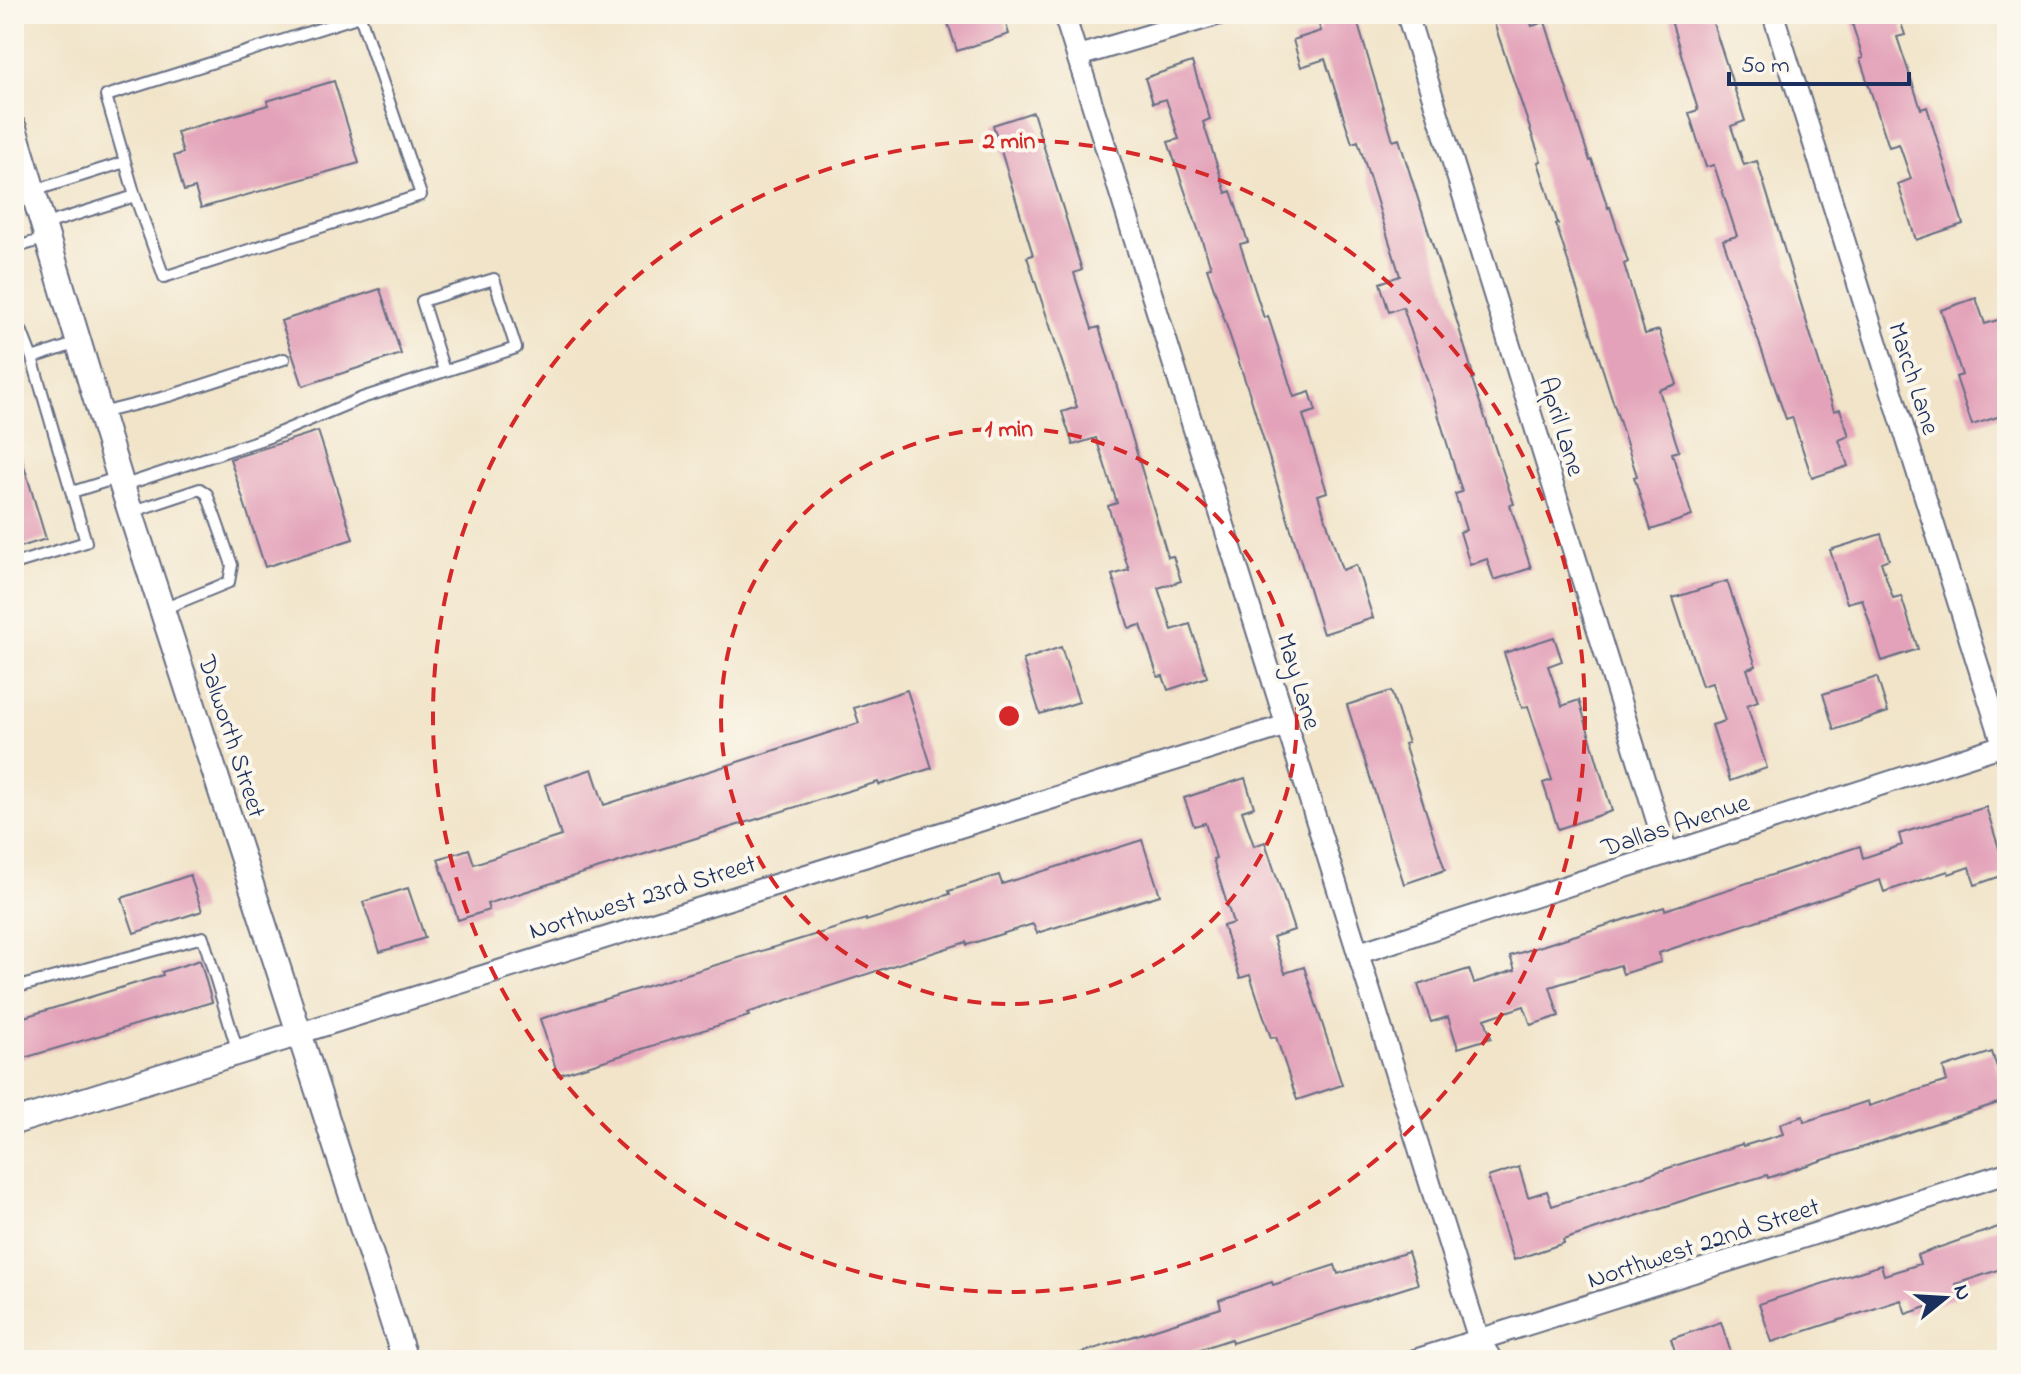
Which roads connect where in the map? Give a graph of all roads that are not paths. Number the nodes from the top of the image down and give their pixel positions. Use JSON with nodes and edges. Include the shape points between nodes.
{"nodes":[{"id":1,"x":1064,"y":14,"type":"edge"},
{"id":2,"x":1220,"y":14,"type":"edge"},
{"id":3,"x":1407,"y":14,"type":"edge"},
{"id":4,"x":1773,"y":14,"type":"edge"},
{"id":5,"x":1078,"y":56,"type":"junction"},
{"id":6,"x":14,"y":128,"type":"edge"},
{"id":7,"x":125,"y":162,"type":"junction"},
{"id":8,"x":33,"y":191,"type":"junction"},
{"id":9,"x":135,"y":196,"type":"junction"},
{"id":10,"x":45,"y":232,"type":"junction"},
{"id":11,"x":14,"y":248,"type":"edge"},
{"id":12,"x":14,"y":321,"type":"edge"},
{"id":13,"x":80,"y":343,"type":"junction"},
{"id":14,"x":32,"y":358,"type":"junction"},
{"id":15,"x":284,"y":359,"type":"dead end"},
{"id":16,"x":444,"y":371,"type":"junction"},
{"id":17,"x":101,"y":413,"type":"junction"},
{"id":18,"x":121,"y":482,"type":"junction"},
{"id":19,"x":72,"y":492,"type":"junction"},
{"id":20,"x":131,"y":512,"type":"junction"},
{"id":21,"x":14,"y":564,"type":"edge"},
{"id":22,"x":163,"y":609,"type":"junction"},
{"id":23,"x":1287,"y":725,"type":"junction"},
{"id":24,"x":2006,"y":749,"type":"edge"},
{"id":25,"x":1667,"y":853,"type":"junction"},
{"id":26,"x":1359,"y":953,"type":"junction"},
{"id":27,"x":14,"y":988,"type":"edge"},
{"id":28,"x":300,"y":1033,"type":"junction"},
{"id":29,"x":238,"y":1052,"type":"junction"},
{"id":30,"x":14,"y":1122,"type":"edge"},
{"id":31,"x":2007,"y":1173,"type":"edge"},
{"id":32,"x":1479,"y":1340,"type":"junction"},
{"id":33,"x":405,"y":1360,"type":"edge"},
{"id":34,"x":1415,"y":1360,"type":"edge"},
{"id":35,"x":1492,"y":1360,"type":"edge"}],
"edges":[{"from":1,"to":5,"type":"street","name":"May Lane"},
{"from":2,"to":5,"type":"street"},
{"from":3,"to":25,"type":"street","name":"April Lane"},
{"from":4,"to":24,"type":"street","name":"March Lane"},
{"from":5,"to":23,"type":"street","name":"May Lane"},
{"from":6,"to":8,"type":"street","name":"Dalworth Street"},
{"from":7,"to":8,"type":"lane"},
{"from":7,"to":9,"type":"lane"},
{"from":7,"to":9,"type":"lane","via":[[106,96],[360,16],[421,195],[164,277]]},
{"from":8,"to":10,"type":"street","name":"Dalworth Street"},
{"from":9,"to":10,"type":"lane"},
{"from":10,"to":11,"type":"lane"},
{"from":10,"to":13,"type":"street","name":"Dalworth Street"},
{"from":12,"to":14,"type":"lane"},
{"from":13,"to":14,"type":"lane"},
{"from":13,"to":17,"type":"street","name":"Dalworth Street"},
{"from":14,"to":19,"type":"lane"},
{"from":15,"to":17,"type":"lane"},
{"from":16,"to":16,"type":"lane","via":[[516,348],[494,279],[422,301]]},
{"from":16,"to":18,"type":"lane","via":[[269,437]]},
{"from":17,"to":18,"type":"street","name":"Dalworth Street"},
{"from":18,"to":19,"type":"lane"},
{"from":18,"to":20,"type":"street","name":"Dalworth Street"},
{"from":19,"to":21,"type":"lane","via":[[86,542]]},
{"from":20,"to":22,"type":"street","name":"Dalworth Street"},
{"from":20,"to":22,"type":"lane","via":[[200,489],[207,494],[232,565],[229,582]]},
{"from":22,"to":28,"type":"street","name":"Dalworth Street"},
{"from":23,"to":26,"type":"street","name":"May Lane"},
{"from":23,"to":28,"type":"street","name":"Northwest 23rd Street"},
{"from":24,"to":25,"type":"street","name":"Dallas Avenue"},
{"from":25,"to":26,"type":"street","name":"Dallas Avenue"},
{"from":26,"to":32,"type":"street","name":"May Lane"},
{"from":27,"to":29,"type":"lane","via":[[203,937]]},
{"from":28,"to":29,"type":"street","name":"Northwest 23rd Street"},
{"from":28,"to":33,"type":"street","name":"Dalworth Street"},
{"from":29,"to":30,"type":"street","name":"Northwest 23rd Street"},
{"from":31,"to":32,"type":"street","name":"Northwest 22nd Street"},
{"from":32,"to":34,"type":"street","name":"Northwest 22nd Street"},
{"from":32,"to":35,"type":"street","name":"May Lane"}]}
